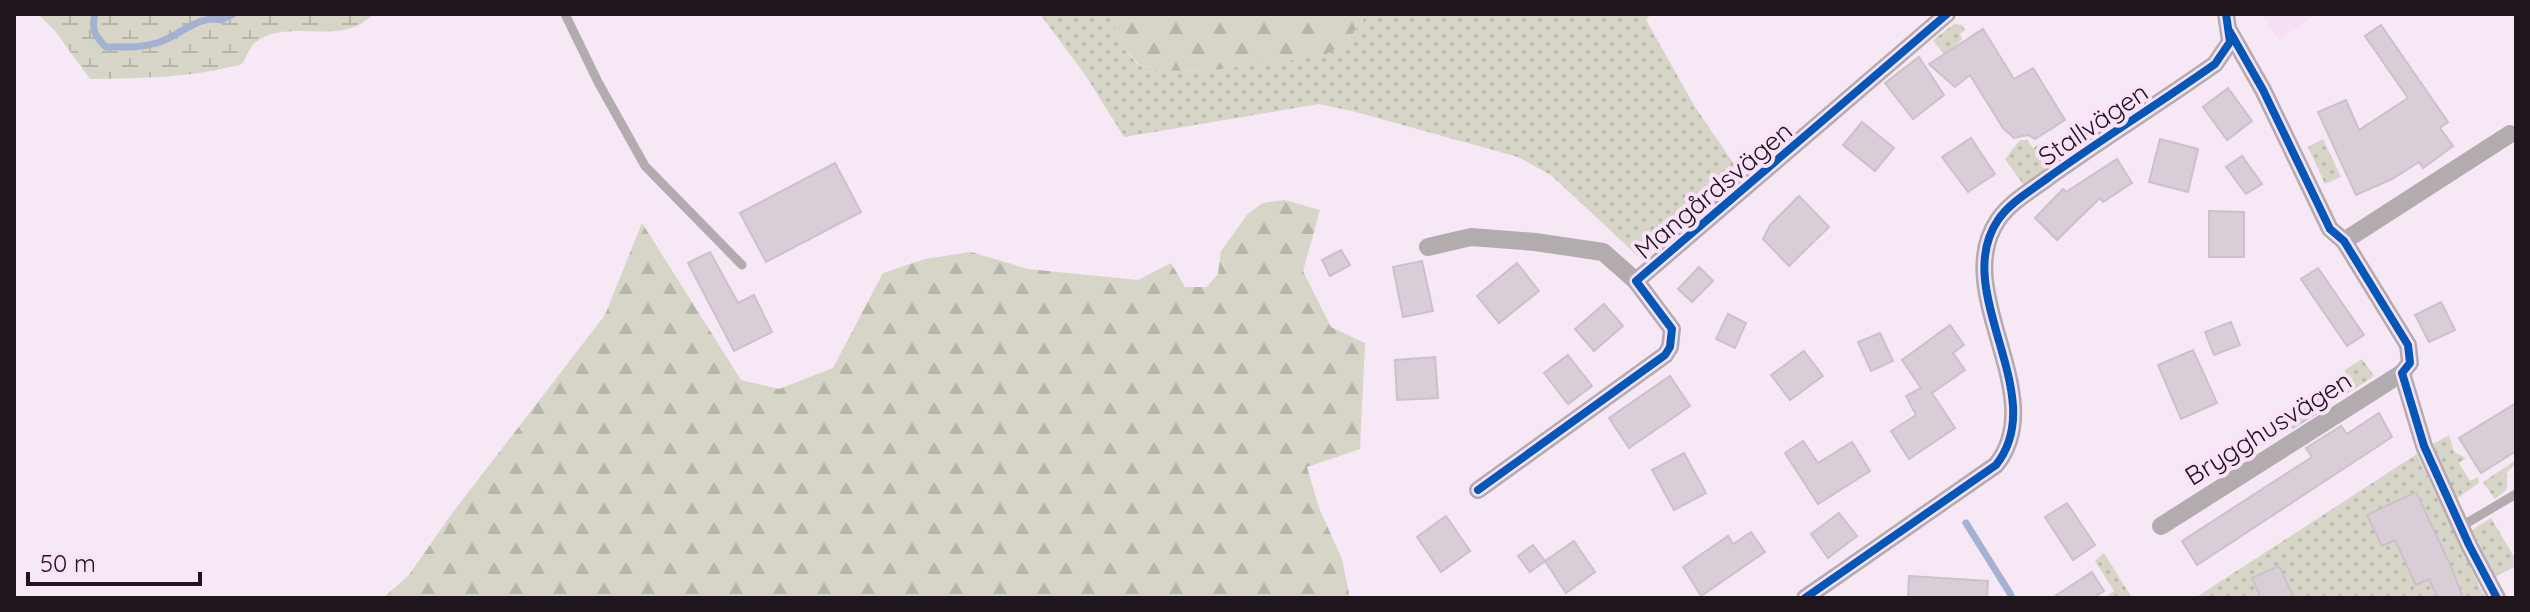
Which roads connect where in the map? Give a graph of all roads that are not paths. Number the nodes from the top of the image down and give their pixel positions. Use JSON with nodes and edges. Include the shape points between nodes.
{"nodes":[{"id":1,"x":565,"y":14,"type":"edge"},
{"id":2,"x":1947,"y":14,"type":"edge"},
{"id":3,"x":2228,"y":23,"type":"edge"},
{"id":4,"x":2510,"y":134,"type":"dead end"},
{"id":5,"x":2344,"y":241,"type":"junction"},
{"id":6,"x":1428,"y":247,"type":"dead end"},
{"id":7,"x":742,"y":265,"type":"dead end"},
{"id":8,"x":1636,"y":281,"type":"junction"},
{"id":9,"x":2402,"y":373,"type":"junction"},
{"id":10,"x":1478,"y":490,"type":"dead end"},
{"id":11,"x":2516,"y":494,"type":"edge"},
{"id":12,"x":2161,"y":526,"type":"dead end"},
{"id":13,"x":2460,"y":527,"type":"junction"},
{"id":14,"x":1805,"y":598,"type":"edge"},
{"id":15,"x":2497,"y":598,"type":"edge"}],
"edges":[{"from":1,"to":7,"type":"lane","via":[[645,166]]},
{"from":2,"to":8,"type":"street","name":"Mangårdsvägen"},
{"from":3,"to":5,"type":"street","via":[[2330,229]]},
{"from":3,"to":14,"type":"street","name":"Stallvägen","via":[[2230,42],[2215,64],[2065,166],[1999,219],[1987,246],[1985,270],[2013,407],[2007,452],[1996,465]]},
{"from":4,"to":5,"type":"street"},
{"from":5,"to":9,"type":"street","via":[[2408,345],[2410,363]]},
{"from":6,"to":8,"type":"street","name":"Mangårdsvägen","via":[[1471,237],[1603,252]]},
{"from":8,"to":10,"type":"street","name":"Mangårdsvägen","via":[[1672,329],[1665,355]]},
{"from":9,"to":12,"type":"street","name":"Brygghusvägen"},
{"from":9,"to":13,"type":"street","via":[[2424,446]]},
{"from":11,"to":13,"type":"lane"},
{"from":13,"to":15,"type":"street"}]}
